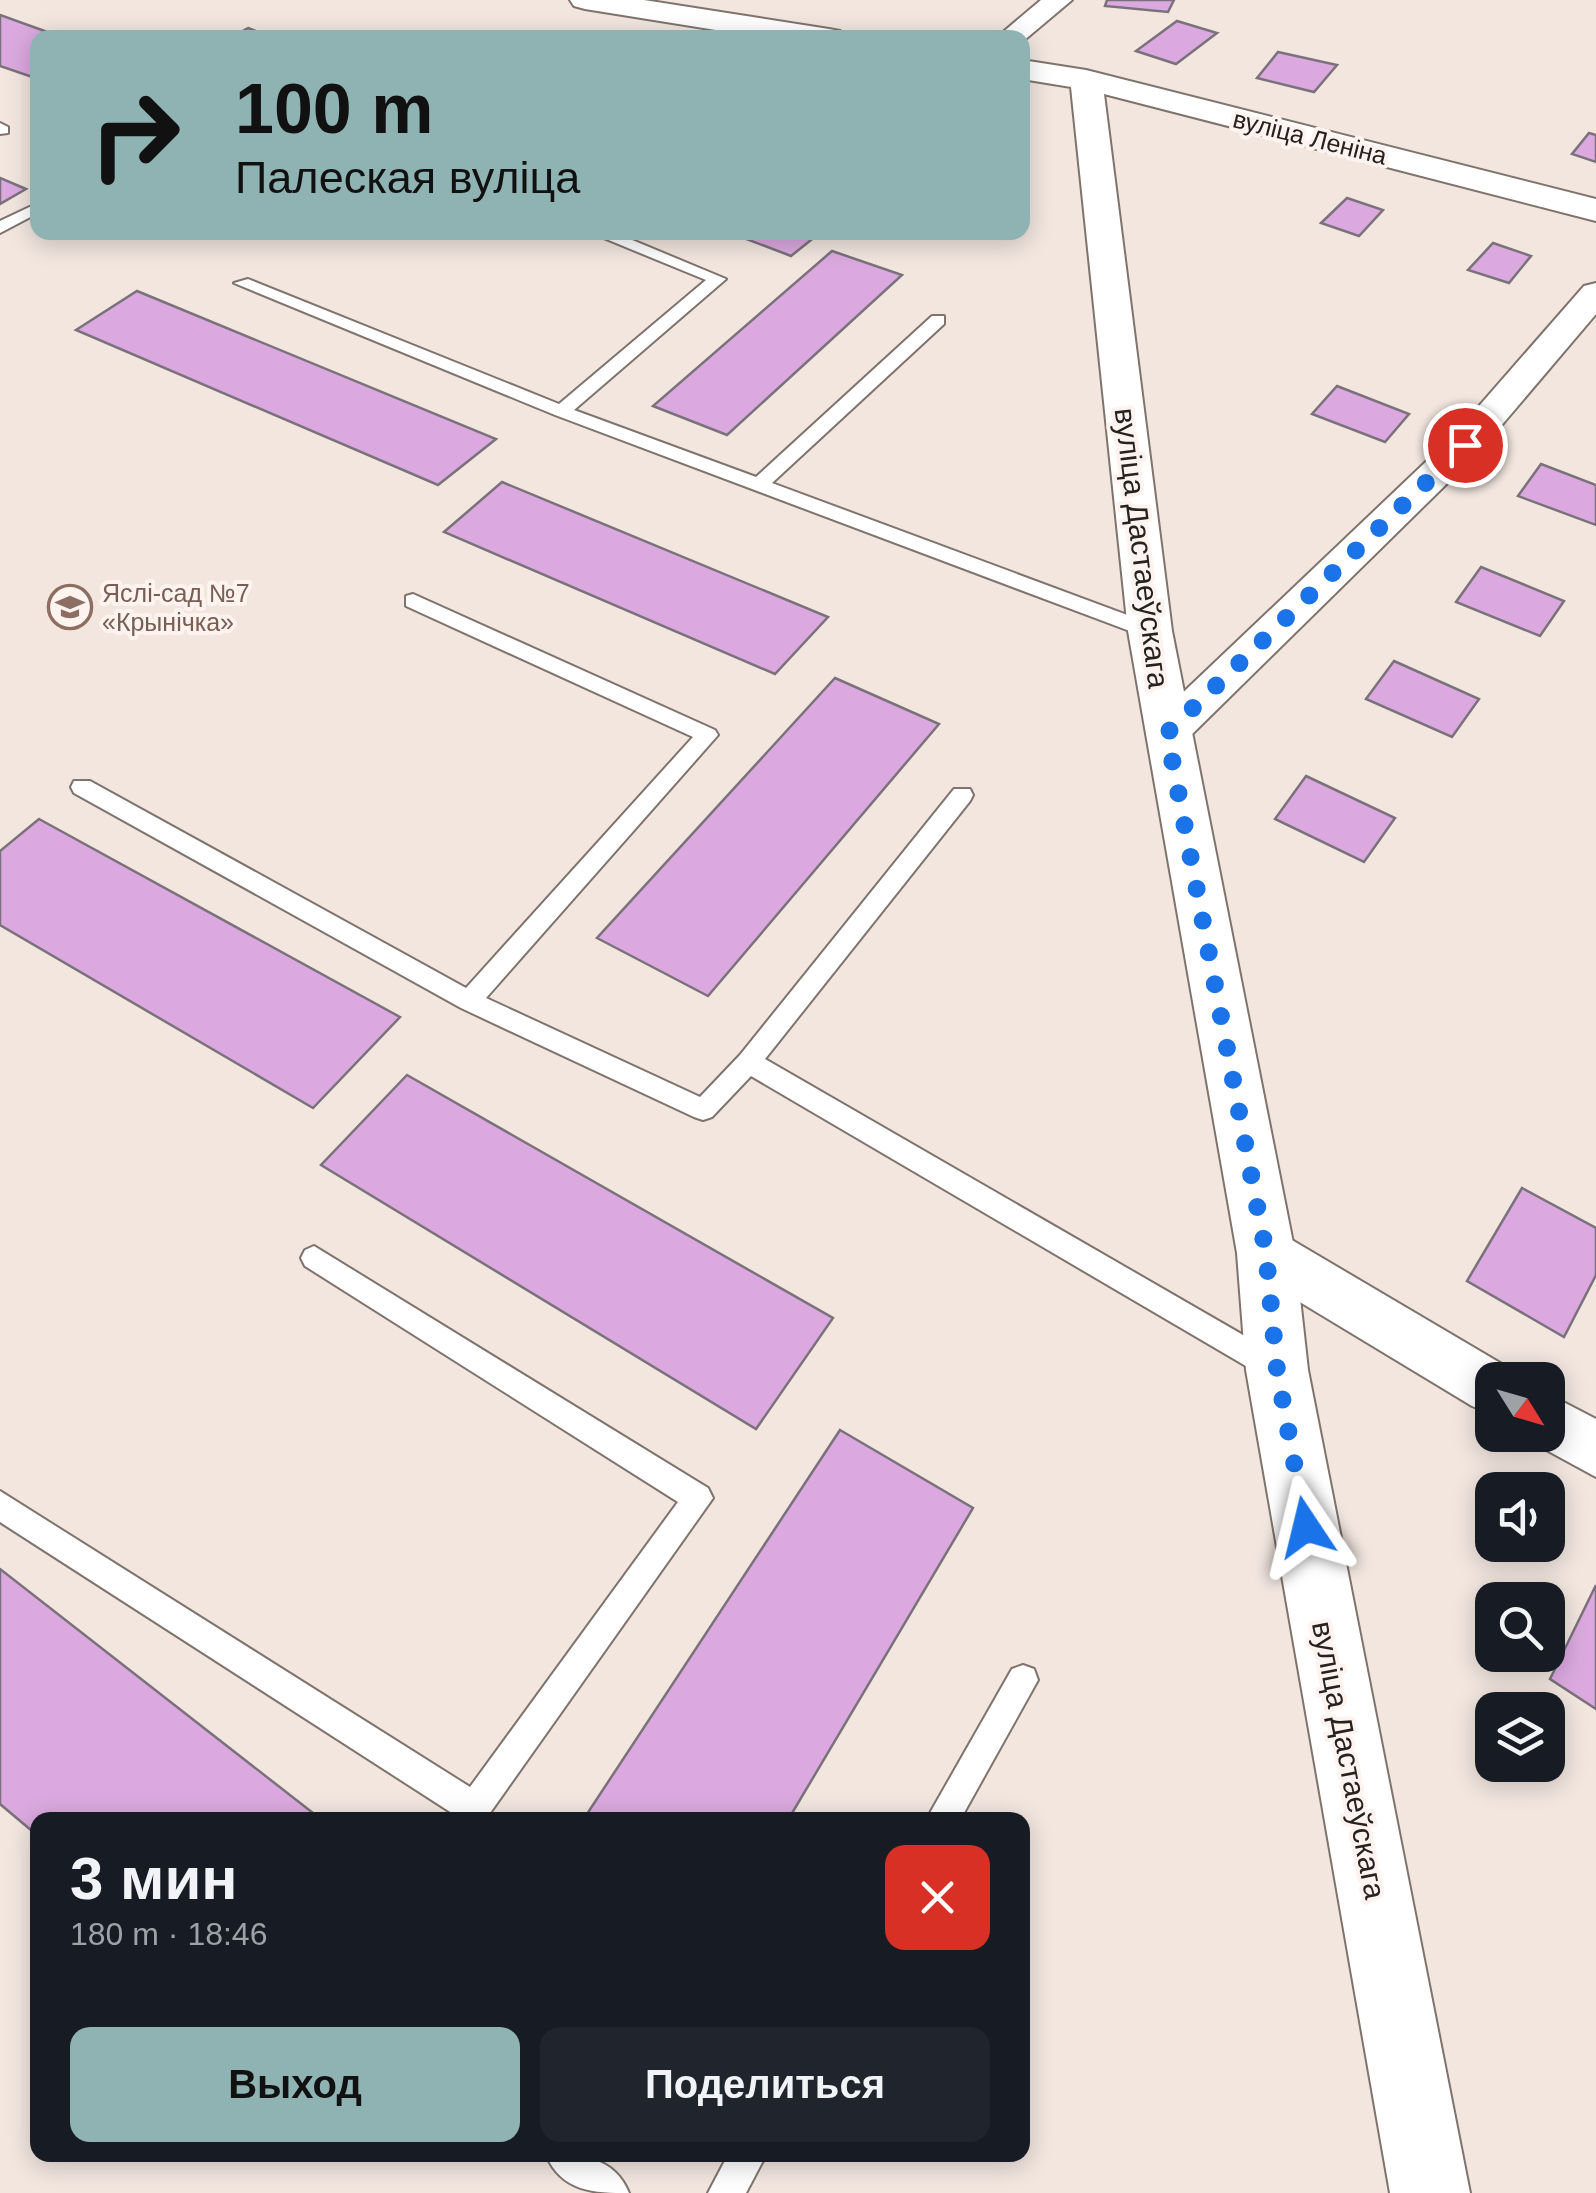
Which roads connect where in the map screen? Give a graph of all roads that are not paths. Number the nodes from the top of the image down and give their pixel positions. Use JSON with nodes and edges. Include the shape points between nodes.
{"nodes":[{"id":1,"x":585,"y":0,"type":"edge"},
{"id":2,"x":1058,"y":0,"type":"edge"},
{"id":3,"x":778,"y":30,"type":"edge"},
{"id":4,"x":1020,"y":30,"type":"edge"},
{"id":5,"x":1030,"y":70,"type":"edge"},
{"id":6,"x":1086,"y":80,"type":"junction"},
{"id":7,"x":30,"y":210,"type":"edge"},
{"id":8,"x":1596,"y":210,"type":"edge"},
{"id":9,"x":0,"y":228,"type":"edge"},
{"id":10,"x":618,"y":240,"type":"edge"},
{"id":11,"x":242,"y":283,"type":"dead end"},
{"id":12,"x":1596,"y":293,"type":"edge"},
{"id":13,"x":938,"y":320,"type":"dead end"},
{"id":14,"x":561,"y":411,"type":"junction"},
{"id":15,"x":758,"y":486,"type":"junction"},
{"id":16,"x":413,"y":601,"type":"dead end"},
{"id":17,"x":1150,"y":631,"type":"junction"},
{"id":18,"x":1167,"y":733,"type":"junction"},
{"id":19,"x":82,"y":786,"type":"dead end"},
{"id":20,"x":962,"y":795,"type":"dead end"},
{"id":21,"x":469,"y":1000,"type":"junction"},
{"id":22,"x":749,"y":1062,"type":"junction"},
{"id":23,"x":1266,"y":1253,"type":"junction"},
{"id":24,"x":314,"y":1258,"type":"dead end"},
{"id":25,"x":1277,"y":1370,"type":"junction"},
{"id":26,"x":1475,"y":1378,"type":"edge"},
{"id":27,"x":1565,"y":1431,"type":"edge"},
{"id":28,"x":1596,"y":1450,"type":"edge"},
{"id":29,"x":0,"y":1504,"type":"edge"},
{"id":30,"x":1023,"y":1680,"type":"dead end"},
{"id":31,"x":468,"y":1812,"type":"edge"},
{"id":32,"x":472,"y":1812,"type":"edge"},
{"id":33,"x":947,"y":1812,"type":"edge"},
{"id":34,"x":573,"y":2162,"type":"edge"},
{"id":35,"x":744,"y":2162,"type":"edge"},
{"id":36,"x":611,"y":2193,"type":"edge"},
{"id":37,"x":726,"y":2193,"type":"edge"},
{"id":38,"x":1430,"y":2193,"type":"edge"}],
"edges":[{"from":1,"to":3,"type":"street"},
{"from":2,"to":4,"type":"street"},
{"from":5,"to":6,"type":"street","name":"вуліца Леніна"},
{"from":6,"to":8,"type":"street","name":"вуліца Леніна"},
{"from":6,"to":17,"type":"street","name":"вуліца Дастаеўскага"},
{"from":7,"to":9,"type":"lane"},
{"from":10,"to":14,"type":"lane","via":[[718,279]]},
{"from":11,"to":14,"type":"lane"},
{"from":12,"to":18,"type":"street","via":[[1465,445]]},
{"from":13,"to":15,"type":"lane"},
{"from":14,"to":15,"type":"lane"},
{"from":15,"to":17,"type":"lane"},
{"from":16,"to":21,"type":"lane","via":[[707,735]]},
{"from":17,"to":18,"type":"street","name":"вуліца Дастаеўскага"},
{"from":18,"to":23,"type":"street","name":"вуліца Дастаеўскага"},
{"from":19,"to":21,"type":"lane"},
{"from":20,"to":22,"type":"lane"},
{"from":21,"to":22,"type":"lane","via":[[702,1110]]},
{"from":22,"to":25,"type":"lane"},
{"from":23,"to":25,"type":"street","name":"вуліца Дастаеўскага"},
{"from":23,"to":26,"type":"street"},
{"from":24,"to":32,"type":"lane","via":[[698,1498]]},
{"from":25,"to":38,"type":"street","name":"вуліца Дастаеўскага"},
{"from":27,"to":28,"type":"street"},
{"from":29,"to":31,"type":"lane"},
{"from":30,"to":33,"type":"lane"},
{"from":34,"to":36,"type":"lane"},
{"from":35,"to":37,"type":"lane"}]}
